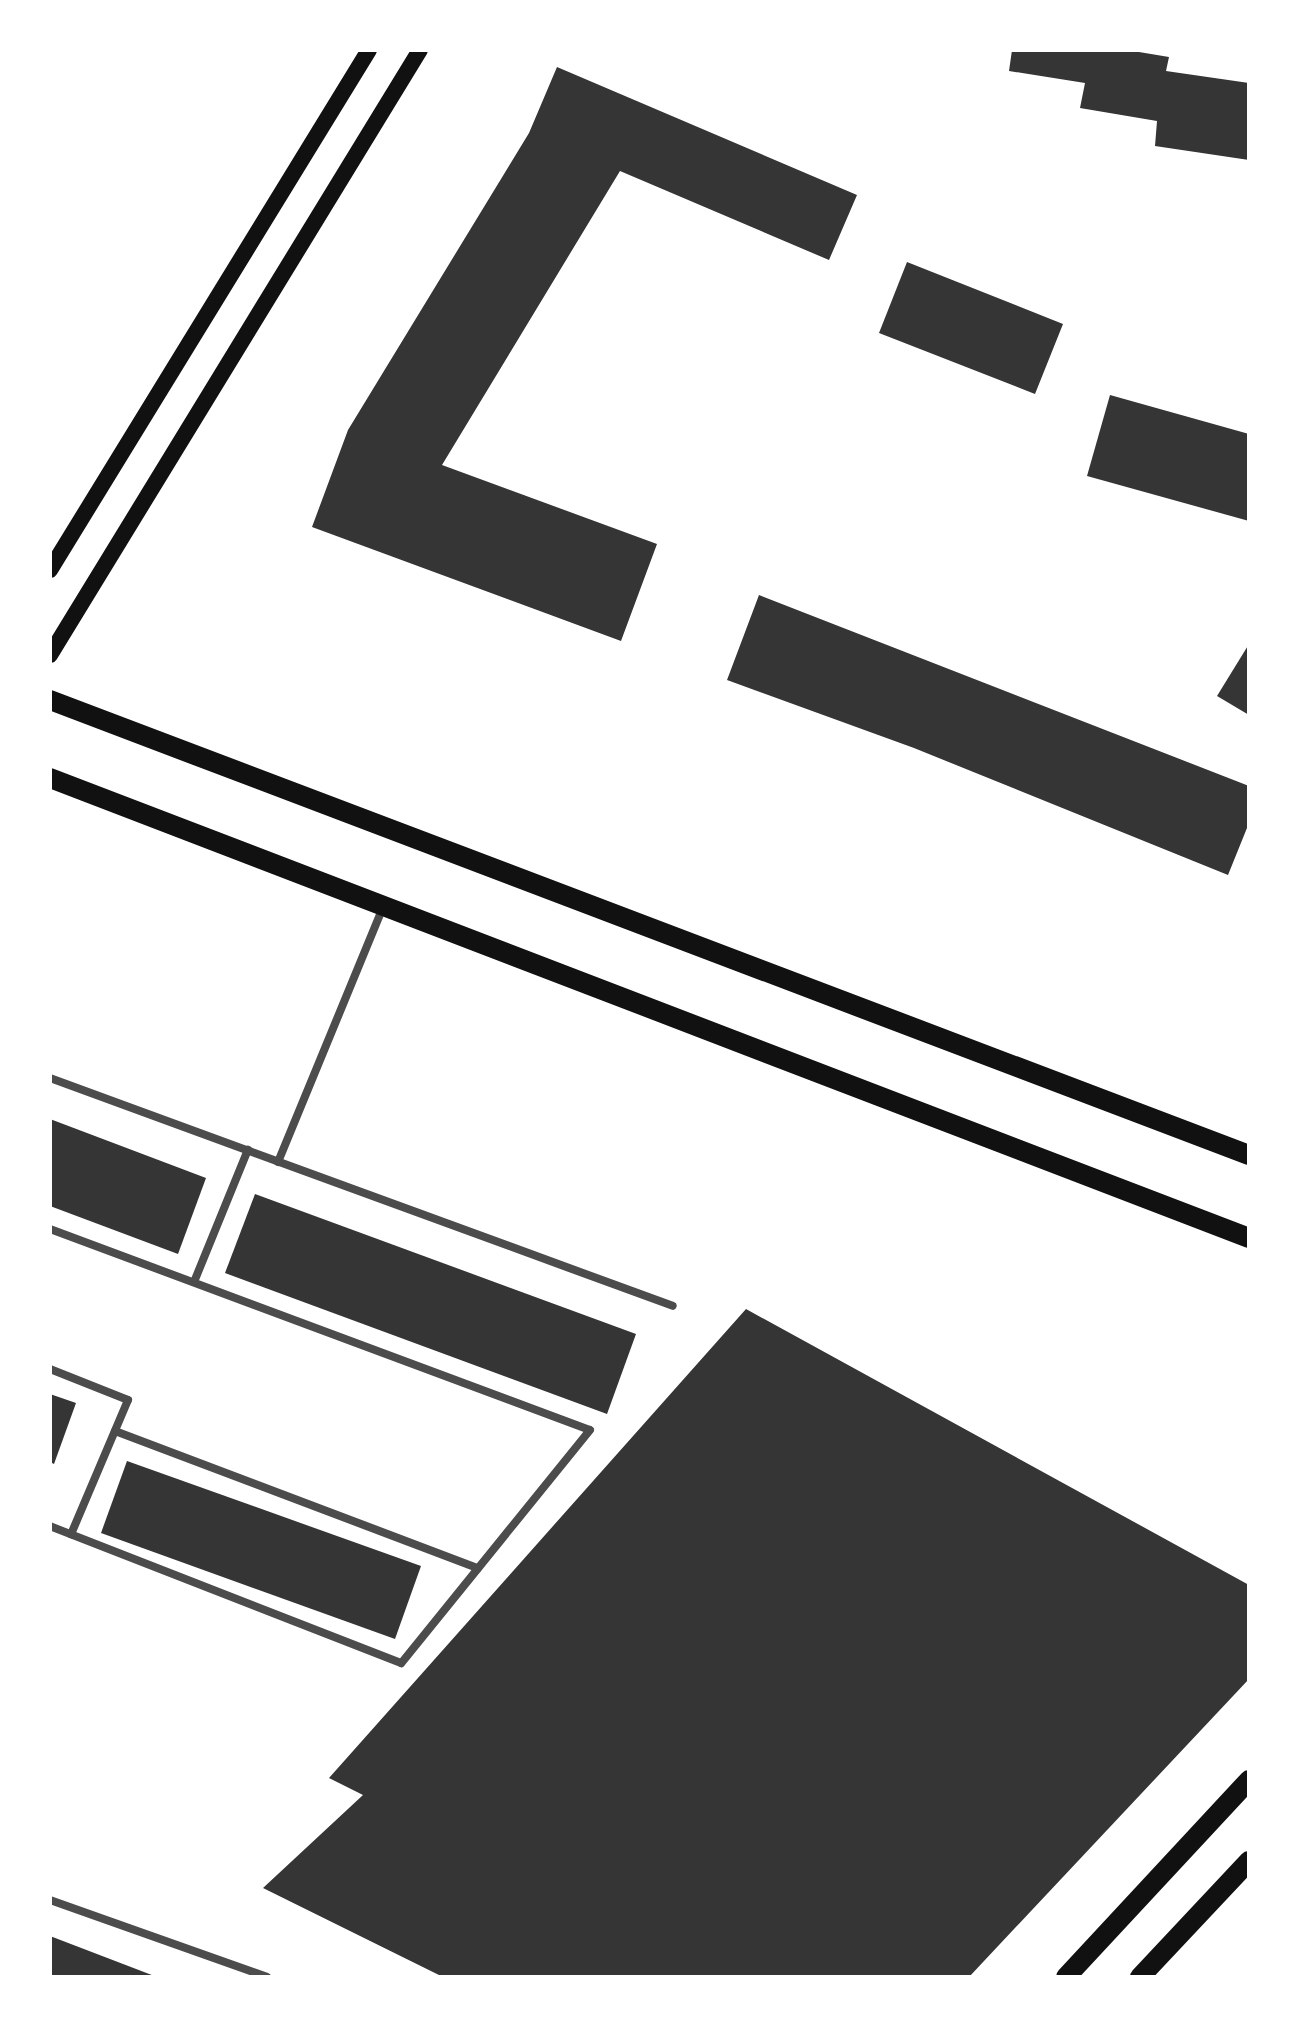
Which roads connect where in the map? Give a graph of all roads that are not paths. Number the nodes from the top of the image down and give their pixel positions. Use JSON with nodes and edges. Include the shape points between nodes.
{"nodes":[{"id":1,"x":369,"y":50,"type":"edge"},
{"id":2,"x":420,"y":50,"type":"edge"},
{"id":3,"x":50,"y":570,"type":"edge"},
{"id":4,"x":50,"y":655,"type":"edge"},
{"id":5,"x":50,"y":700,"type":"edge"},
{"id":6,"x":50,"y":778,"type":"edge"},
{"id":7,"x":383,"y":906,"type":"junction"},
{"id":8,"x":50,"y":1078,"type":"edge"},
{"id":9,"x":248,"y":1150,"type":"junction"},
{"id":10,"x":1249,"y":1155,"type":"edge"},
{"id":11,"x":278,"y":1162,"type":"junction"},
{"id":12,"x":50,"y":1229,"type":"edge"},
{"id":13,"x":1249,"y":1238,"type":"edge"},
{"id":14,"x":194,"y":1282,"type":"junction"},
{"id":15,"x":673,"y":1306,"type":"dead end"},
{"id":16,"x":50,"y":1369,"type":"edge"},
{"id":17,"x":115,"y":1431,"type":"junction"},
{"id":18,"x":50,"y":1526,"type":"edge"},
{"id":19,"x":71,"y":1534,"type":"junction"},
{"id":20,"x":478,"y":1568,"type":"junction"},
{"id":21,"x":1249,"y":1780,"type":"edge"},
{"id":22,"x":1249,"y":1861,"type":"edge"},
{"id":23,"x":50,"y":1900,"type":"edge"},
{"id":24,"x":267,"y":1977,"type":"edge"},
{"id":25,"x":1066,"y":1977,"type":"edge"},
{"id":26,"x":1140,"y":1977,"type":"edge"}],
"edges":[{"from":1,"to":3,"type":"main road"},
{"from":2,"to":4,"type":"main road"},
{"from":5,"to":10,"type":"main road"},
{"from":6,"to":7,"type":"main road"},
{"from":7,"to":11,"type":"street"},
{"from":7,"to":13,"type":"main road"},
{"from":8,"to":9,"type":"street"},
{"from":9,"to":11,"type":"street"},
{"from":9,"to":14,"type":"street"},
{"from":11,"to":15,"type":"street"},
{"from":12,"to":14,"type":"street"},
{"from":14,"to":20,"type":"street","via":[[590,1430]]},
{"from":16,"to":17,"type":"street","via":[[128,1400]]},
{"from":17,"to":19,"type":"street"},
{"from":17,"to":20,"type":"street"},
{"from":18,"to":19,"type":"street"},
{"from":19,"to":20,"type":"street","via":[[401,1663]]},
{"from":21,"to":25,"type":"main road"},
{"from":22,"to":26,"type":"main road"},
{"from":23,"to":24,"type":"street"}]}
